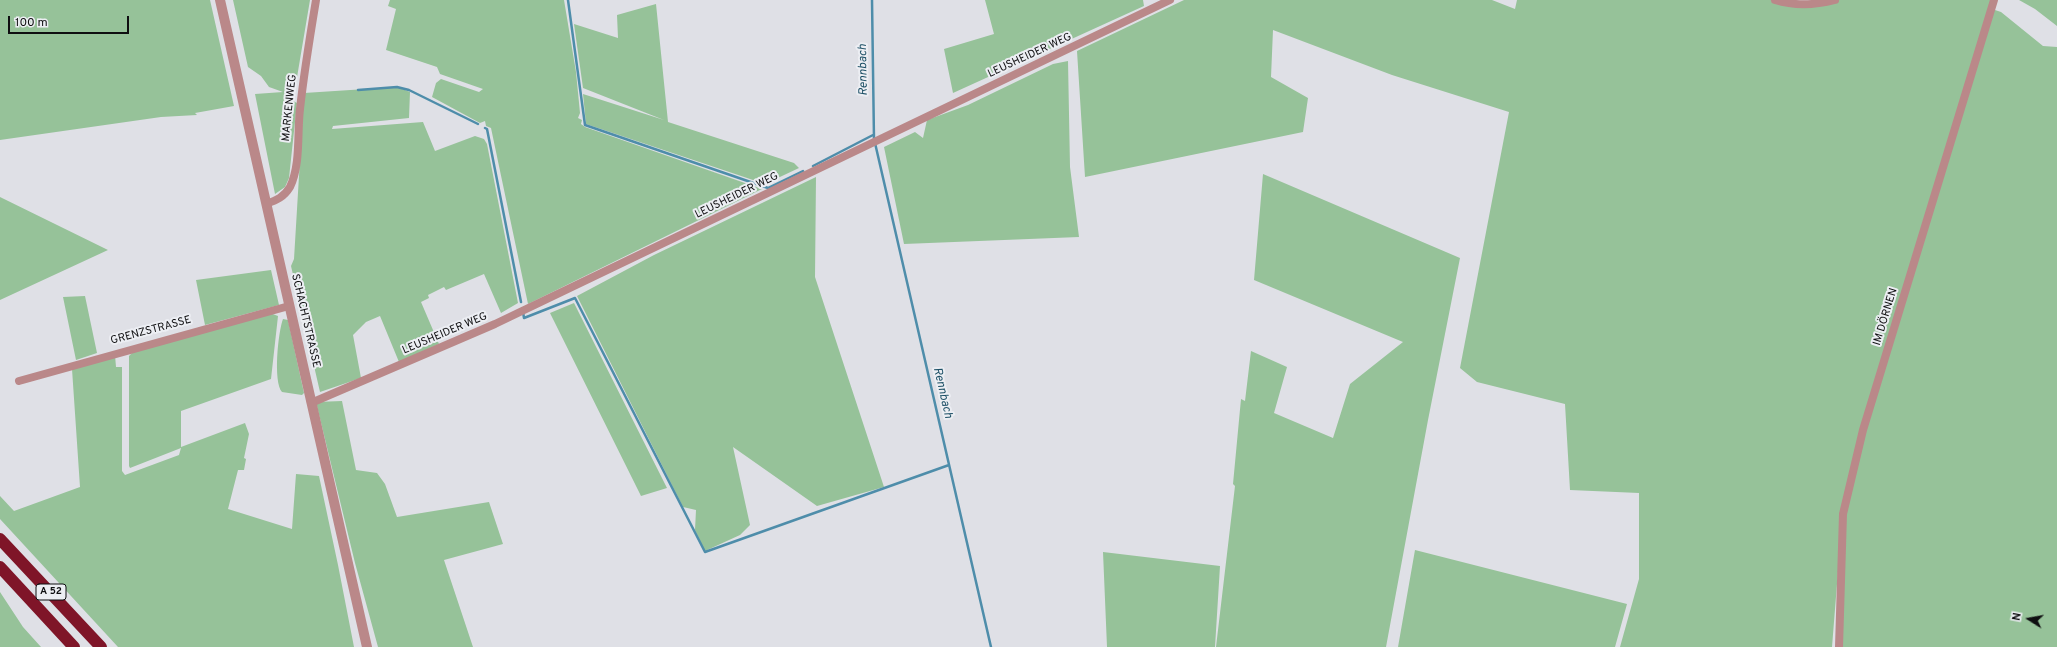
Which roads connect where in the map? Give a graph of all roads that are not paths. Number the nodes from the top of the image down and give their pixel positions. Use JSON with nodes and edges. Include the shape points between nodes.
{"nodes":[{"id":1,"x":220,"y":0,"type":"edge"},
{"id":2,"x":316,"y":0,"type":"edge"},
{"id":3,"x":1170,"y":0,"type":"edge"},
{"id":4,"x":1775,"y":0,"type":"edge"},
{"id":5,"x":1835,"y":0,"type":"edge"},
{"id":6,"x":1994,"y":0,"type":"edge"},
{"id":7,"x":266,"y":204,"type":"junction"},
{"id":8,"x":289,"y":306,"type":"junction"},
{"id":9,"x":19,"y":380,"type":"dead end"},
{"id":10,"x":311,"y":403,"type":"junction"},
{"id":11,"x":0,"y":539,"type":"edge"},
{"id":12,"x":0,"y":567,"type":"edge"},
{"id":13,"x":74,"y":647,"type":"edge"},
{"id":14,"x":101,"y":647,"type":"edge"},
{"id":15,"x":367,"y":647,"type":"edge"},
{"id":16,"x":1840,"y":647,"type":"edge"}],
"edges":[{"from":1,"to":7,"type":"street","name":"SCHACHTSTRASSE"},
{"from":2,"to":7,"type":"street","name":"MARKENWEG","via":[[301,97],[294,173],[284,195],[279,200]]},
{"from":3,"to":10,"type":"street","name":"LEUSHEIDER WEG","via":[[508,318]]},
{"from":4,"to":5,"type":"street","via":[[1787,4]]},
{"from":6,"to":16,"type":"street","name":"IM DÖRNEN","via":[[1863,430],[1843,522]]},
{"from":7,"to":8,"type":"street","name":"SCHACHTSTRASSE"},
{"from":8,"to":9,"type":"street","name":"GRENZSTRASSE"},
{"from":8,"to":10,"type":"street","name":"SCHACHTSTRASSE"},
{"from":10,"to":15,"type":"street","name":"SCHACHTSTRASSE"},
{"from":11,"to":14,"type":"highway","number":"A 52"},
{"from":12,"to":13,"type":"highway","number":"A 52"}]}
